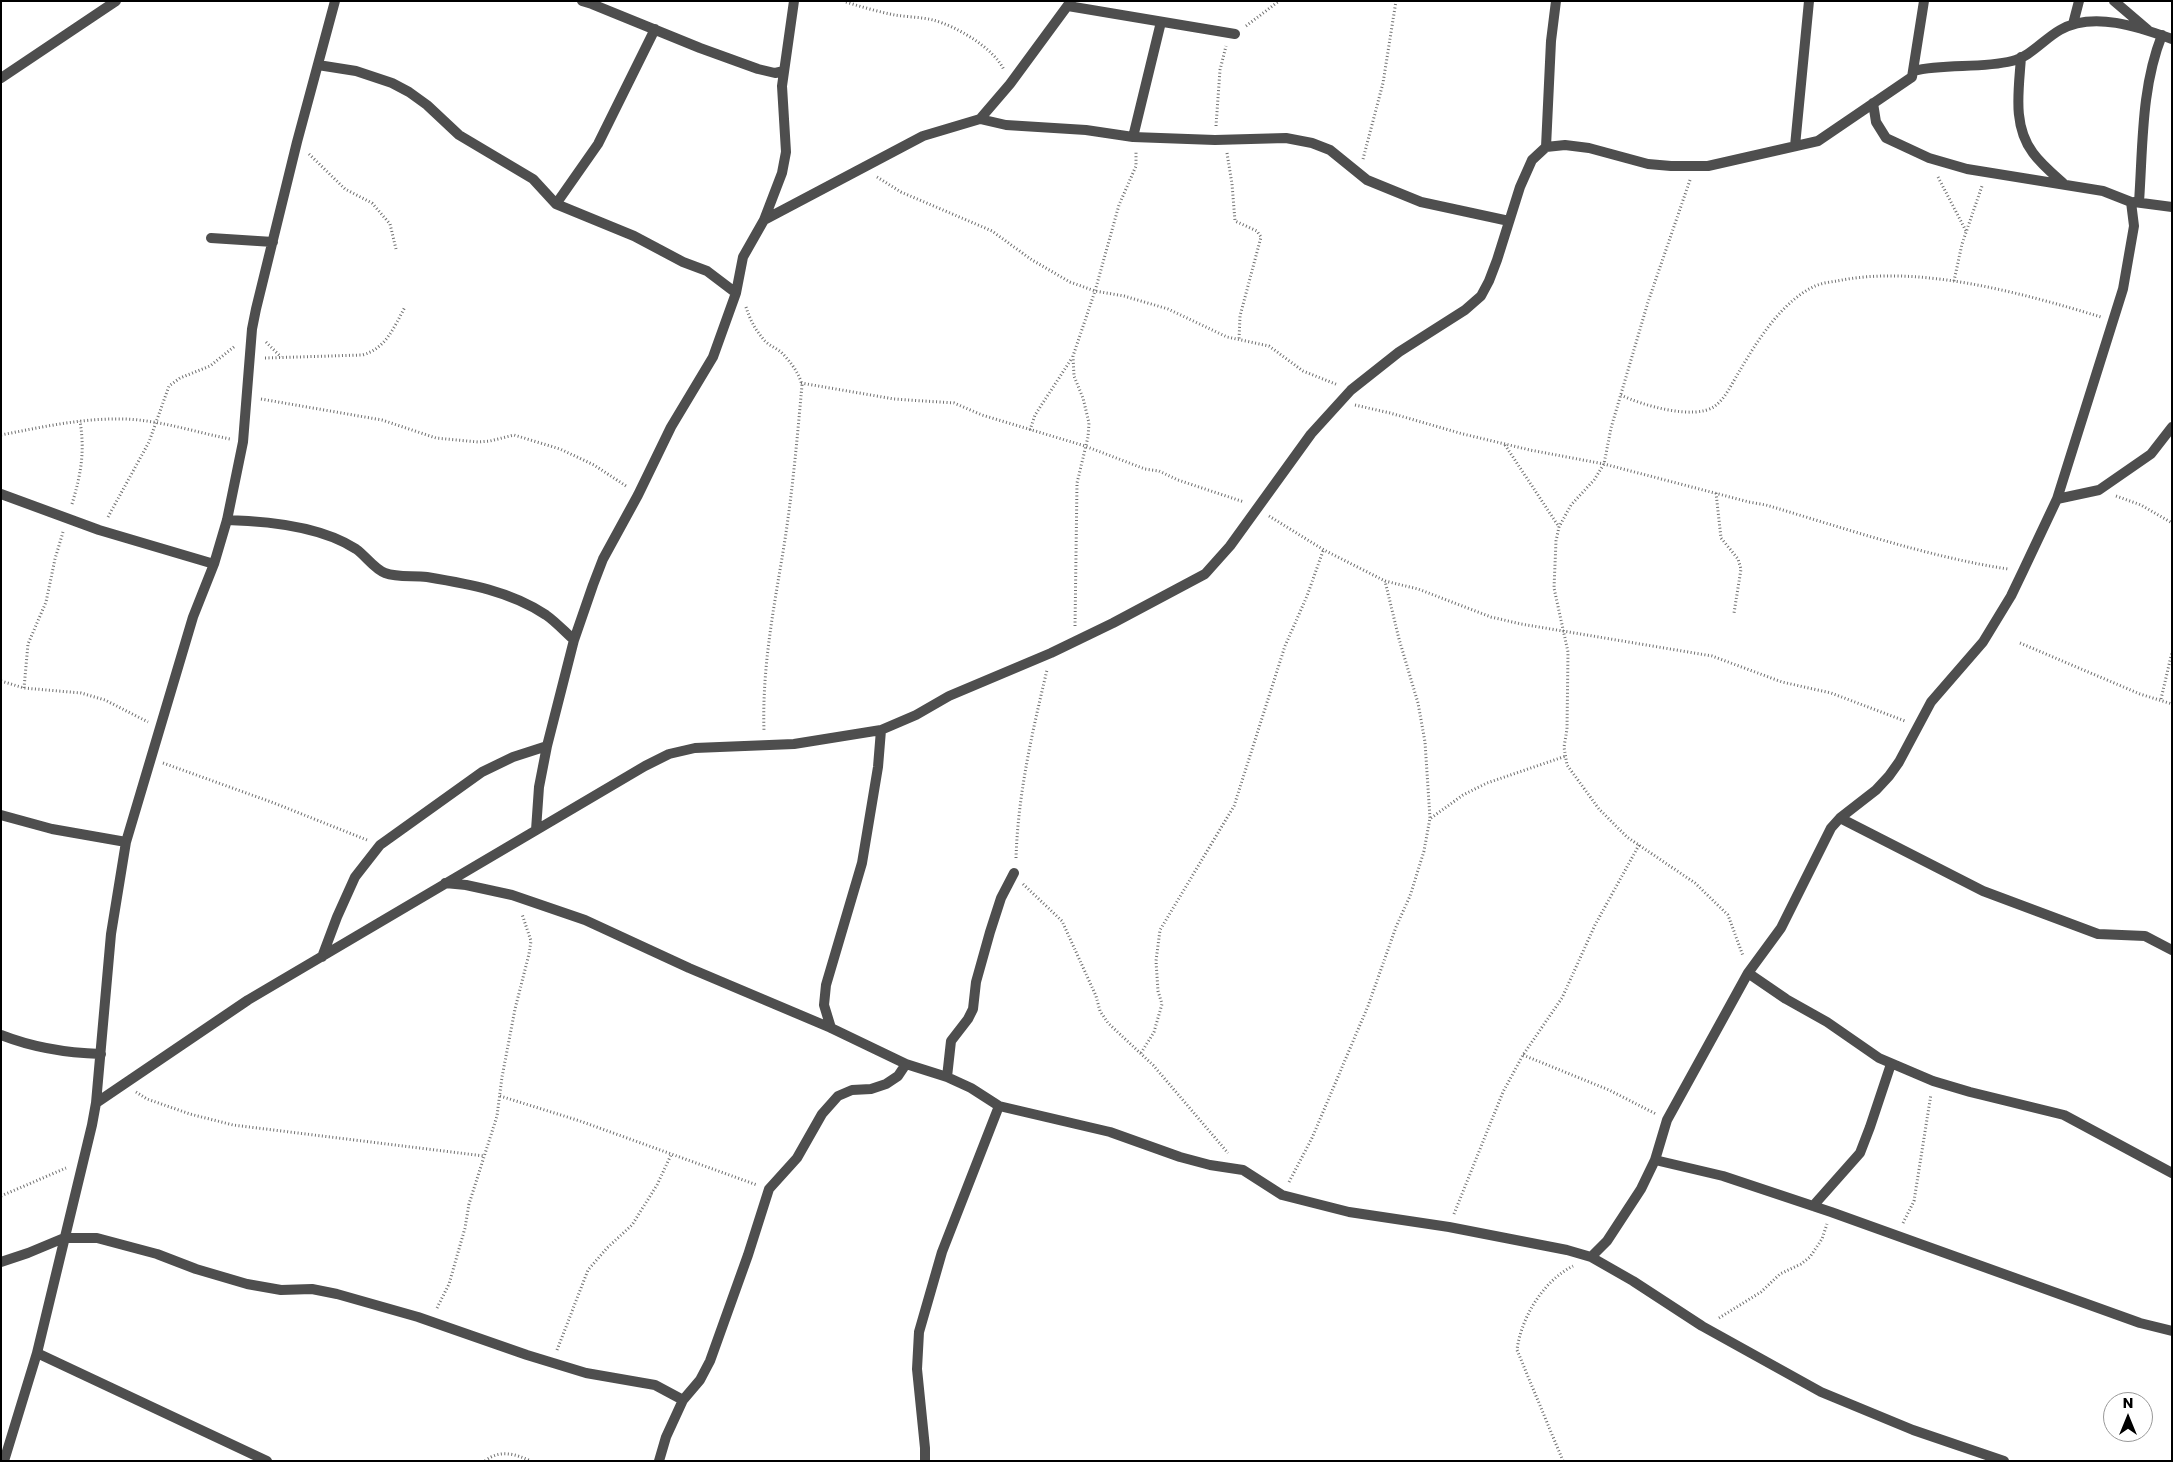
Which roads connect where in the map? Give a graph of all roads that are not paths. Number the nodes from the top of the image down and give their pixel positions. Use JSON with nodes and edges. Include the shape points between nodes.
{"nodes":[{"id":1,"x":116,"y":1,"type":"edge"},
{"id":2,"x":336,"y":1,"type":"edge"},
{"id":3,"x":582,"y":1,"type":"edge"},
{"id":4,"x":794,"y":1,"type":"edge"},
{"id":5,"x":1556,"y":1,"type":"edge"},
{"id":6,"x":1809,"y":1,"type":"edge"},
{"id":7,"x":1924,"y":1,"type":"edge"},
{"id":8,"x":2080,"y":1,"type":"edge"},
{"id":9,"x":2114,"y":1,"type":"edge"},
{"id":10,"x":1069,"y":4,"type":"edge"},
{"id":11,"x":1161,"y":22,"type":"junction"},
{"id":12,"x":2073,"y":24,"type":"junction"},
{"id":13,"x":655,"y":29,"type":"junction"},
{"id":14,"x":2148,"y":30,"type":"junction"},
{"id":15,"x":1236,"y":34,"type":"road end"},
{"id":16,"x":2167,"y":37,"type":"edge"},
{"id":17,"x":2021,"y":57,"type":"junction"},
{"id":18,"x":318,"y":65,"type":"junction"},
{"id":19,"x":784,"y":71,"type":"junction"},
{"id":20,"x":1912,"y":77,"type":"junction"},
{"id":21,"x":1,"y":78,"type":"edge"},
{"id":22,"x":1873,"y":103,"type":"junction"},
{"id":23,"x":980,"y":119,"type":"junction"},
{"id":24,"x":1133,"y":137,"type":"junction"},
{"id":25,"x":1795,"y":146,"type":"junction"},
{"id":26,"x":1546,"y":148,"type":"junction"},
{"id":27,"x":2064,"y":184,"type":"junction"},
{"id":28,"x":2135,"y":202,"type":"junction"},
{"id":29,"x":556,"y":204,"type":"junction"},
{"id":30,"x":2172,"y":207,"type":"edge"},
{"id":31,"x":764,"y":220,"type":"junction"},
{"id":32,"x":1509,"y":221,"type":"junction"},
{"id":33,"x":211,"y":238,"type":"dead end"},
{"id":34,"x":273,"y":242,"type":"junction"},
{"id":35,"x":736,"y":292,"type":"junction"},
{"id":36,"x":2172,"y":427,"type":"edge"},
{"id":37,"x":1,"y":494,"type":"edge"},
{"id":38,"x":2057,"y":499,"type":"junction"},
{"id":39,"x":227,"y":520,"type":"junction"},
{"id":40,"x":214,"y":564,"type":"junction"},
{"id":41,"x":574,"y":640,"type":"junction"},
{"id":42,"x":881,"y":730,"type":"junction"},
{"id":43,"x":547,"y":746,"type":"junction"},
{"id":44,"x":1,"y":815,"type":"edge"},
{"id":45,"x":1840,"y":818,"type":"junction"},
{"id":46,"x":536,"y":830,"type":"junction"},
{"id":47,"x":126,"y":842,"type":"junction"},
{"id":48,"x":1014,"y":873,"type":"road end"},
{"id":49,"x":445,"y":883,"type":"junction"},
{"id":50,"x":2172,"y":950,"type":"edge"},
{"id":51,"x":322,"y":957,"type":"junction"},
{"id":52,"x":1748,"y":974,"type":"junction"},
{"id":53,"x":831,"y":1028,"type":"junction"},
{"id":54,"x":1,"y":1035,"type":"edge"},
{"id":55,"x":101,"y":1054,"type":"junction"},
{"id":56,"x":906,"y":1064,"type":"junction"},
{"id":57,"x":1891,"y":1064,"type":"junction"},
{"id":58,"x":947,"y":1077,"type":"junction"},
{"id":59,"x":96,"y":1103,"type":"junction"},
{"id":60,"x":999,"y":1106,"type":"junction"},
{"id":61,"x":1655,"y":1160,"type":"junction"},
{"id":62,"x":2172,"y":1173,"type":"edge"},
{"id":63,"x":1813,"y":1206,"type":"junction"},
{"id":64,"x":64,"y":1238,"type":"junction"},
{"id":65,"x":1590,"y":1257,"type":"junction"},
{"id":66,"x":1,"y":1262,"type":"edge"},
{"id":67,"x":2172,"y":1332,"type":"edge"},
{"id":68,"x":37,"y":1353,"type":"junction"},
{"id":69,"x":683,"y":1400,"type":"junction"},
{"id":70,"x":4,"y":1461,"type":"edge"},
{"id":71,"x":267,"y":1461,"type":"edge"},
{"id":72,"x":660,"y":1461,"type":"edge"},
{"id":73,"x":925,"y":1461,"type":"edge"},
{"id":74,"x":2004,"y":1461,"type":"edge"}],
"edges":[{"from":1,"to":21,"type":"street"},
{"from":2,"to":18,"type":"street"},
{"from":3,"to":13,"type":"street"},
{"from":4,"to":19,"type":"street"},
{"from":5,"to":26,"type":"street"},
{"from":6,"to":25,"type":"street"},
{"from":7,"to":20,"type":"street"},
{"from":8,"to":12,"type":"street"},
{"from":9,"to":14,"type":"street"},
{"from":10,"to":11,"type":"street"},
{"from":10,"to":23,"type":"street"},
{"from":11,"to":15,"type":"street"},
{"from":11,"to":24,"type":"street"},
{"from":12,"to":14,"type":"street","via":[[2114,23]]},
{"from":12,"to":17,"type":"street"},
{"from":13,"to":19,"type":"street","via":[[758,69],[775,73]]},
{"from":13,"to":29,"type":"street","via":[[598,144]]},
{"from":14,"to":16,"type":"street"},
{"from":16,"to":28,"type":"street","via":[[2153,58],[2146,89]]},
{"from":17,"to":20,"type":"street","via":[[1990,66],[1930,67],[1913,71]]},
{"from":17,"to":27,"type":"street","via":[[2018,98],[2022,128],[2031,151]]},
{"from":18,"to":29,"type":"street","via":[[356,71],[409,92],[459,135],[533,179]]},
{"from":18,"to":34,"type":"street"},
{"from":19,"to":31,"type":"street","via":[[786,152],[782,173]]},
{"from":20,"to":22,"type":"street"},
{"from":22,"to":25,"type":"street","via":[[1818,141]]},
{"from":22,"to":27,"type":"street","via":[[1876,122],[1886,138],[1929,158],[1967,169]]},
{"from":23,"to":24,"type":"street","via":[[1006,125],[1086,130]]},
{"from":23,"to":31,"type":"street","via":[[923,136]]},
{"from":24,"to":32,"type":"street","via":[[1286,138],[1312,143],[1330,150],[1366,180],[1421,202]]},
{"from":25,"to":26,"type":"street","via":[[1708,166],[1648,164],[1565,145]]},
{"from":26,"to":32,"type":"street","via":[[1532,160]]},
{"from":27,"to":28,"type":"street","via":[[2103,191]]},
{"from":28,"to":30,"type":"street"},
{"from":28,"to":38,"type":"street","via":[[2132,245],[2123,289]]},
{"from":29,"to":35,"type":"street","via":[[650,243],[683,262],[707,271]]},
{"from":31,"to":35,"type":"street","via":[[743,256]]},
{"from":32,"to":42,"type":"street","via":[[1481,296],[1465,310],[1399,352],[1351,390],[1311,434],[1230,546],[1205,574],[1051,653],[965,689]]},
{"from":33,"to":34,"type":"street"},
{"from":34,"to":39,"type":"street","via":[[252,329],[243,442]]},
{"from":35,"to":41,"type":"street","via":[[713,357],[670,427],[603,560]]},
{"from":36,"to":38,"type":"street","via":[[2151,454],[2099,490]]},
{"from":37,"to":40,"type":"street","via":[[99,530]]},
{"from":38,"to":45,"type":"street","via":[[2024,571],[1983,642],[1940,688],[1889,776]]},
{"from":39,"to":40,"type":"street"},
{"from":39,"to":41,"type":"street","via":[[260,521],[339,540],[357,550],[383,573],[487,588],[522,601],[547,616]]},
{"from":40,"to":47,"type":"street","via":[[193,617]]},
{"from":41,"to":43,"type":"street"},
{"from":42,"to":46,"type":"street","via":[[794,744],[694,748],[669,754]]},
{"from":42,"to":53,"type":"street","via":[[862,863],[826,985],[824,1005]]},
{"from":43,"to":46,"type":"street","via":[[539,787]]},
{"from":43,"to":51,"type":"street","via":[[482,772],[380,845],[355,876]]},
{"from":44,"to":47,"type":"street","via":[[52,829]]},
{"from":45,"to":50,"type":"street","via":[[1983,891],[2098,934],[2145,936]]},
{"from":45,"to":52,"type":"street","via":[[1831,828],[1781,928]]},
{"from":46,"to":49,"type":"street"},
{"from":47,"to":55,"type":"street","via":[[111,934]]},
{"from":48,"to":58,"type":"street","via":[[1001,898],[990,932],[976,982],[973,1008],[951,1041]]},
{"from":49,"to":51,"type":"street"},
{"from":49,"to":53,"type":"street","via":[[512,894],[586,920]]},
{"from":51,"to":59,"type":"street","via":[[248,1000]]},
{"from":52,"to":57,"type":"street"},
{"from":52,"to":61,"type":"street","via":[[1667,1120]]},
{"from":53,"to":56,"type":"street"},
{"from":54,"to":55,"type":"street","via":[[40,1048]]},
{"from":55,"to":59,"type":"street"},
{"from":56,"to":58,"type":"street"},
{"from":56,"to":69,"type":"street","via":[[898,1076],[886,1084],[838,1096],[822,1114],[797,1158],[769,1189],[710,1361],[700,1380]]},
{"from":57,"to":62,"type":"street","via":[[1970,1092],[2064,1115]]},
{"from":57,"to":63,"type":"street","via":[[1860,1153]]},
{"from":58,"to":60,"type":"street"},
{"from":59,"to":64,"type":"street"},
{"from":60,"to":65,"type":"street","via":[[1110,1132],[1210,1165],[1243,1170],[1282,1194],[1349,1212],[1449,1227]]},
{"from":60,"to":73,"type":"street","via":[[942,1252],[918,1332],[917,1369]]},
{"from":61,"to":63,"type":"street","via":[[1723,1176]]},
{"from":61,"to":65,"type":"street","via":[[1642,1189],[1622,1220]]},
{"from":63,"to":67,"type":"street"},
{"from":64,"to":66,"type":"street"},
{"from":64,"to":68,"type":"street"},
{"from":64,"to":69,"type":"street","via":[[97,1238],[247,1284],[337,1294],[418,1317],[586,1373],[655,1386]]},
{"from":65,"to":74,"type":"street","via":[[1702,1326],[1821,1392],[1913,1430]]},
{"from":68,"to":70,"type":"street"},
{"from":68,"to":71,"type":"street"},
{"from":69,"to":72,"type":"street","via":[[666,1437]]}]}
